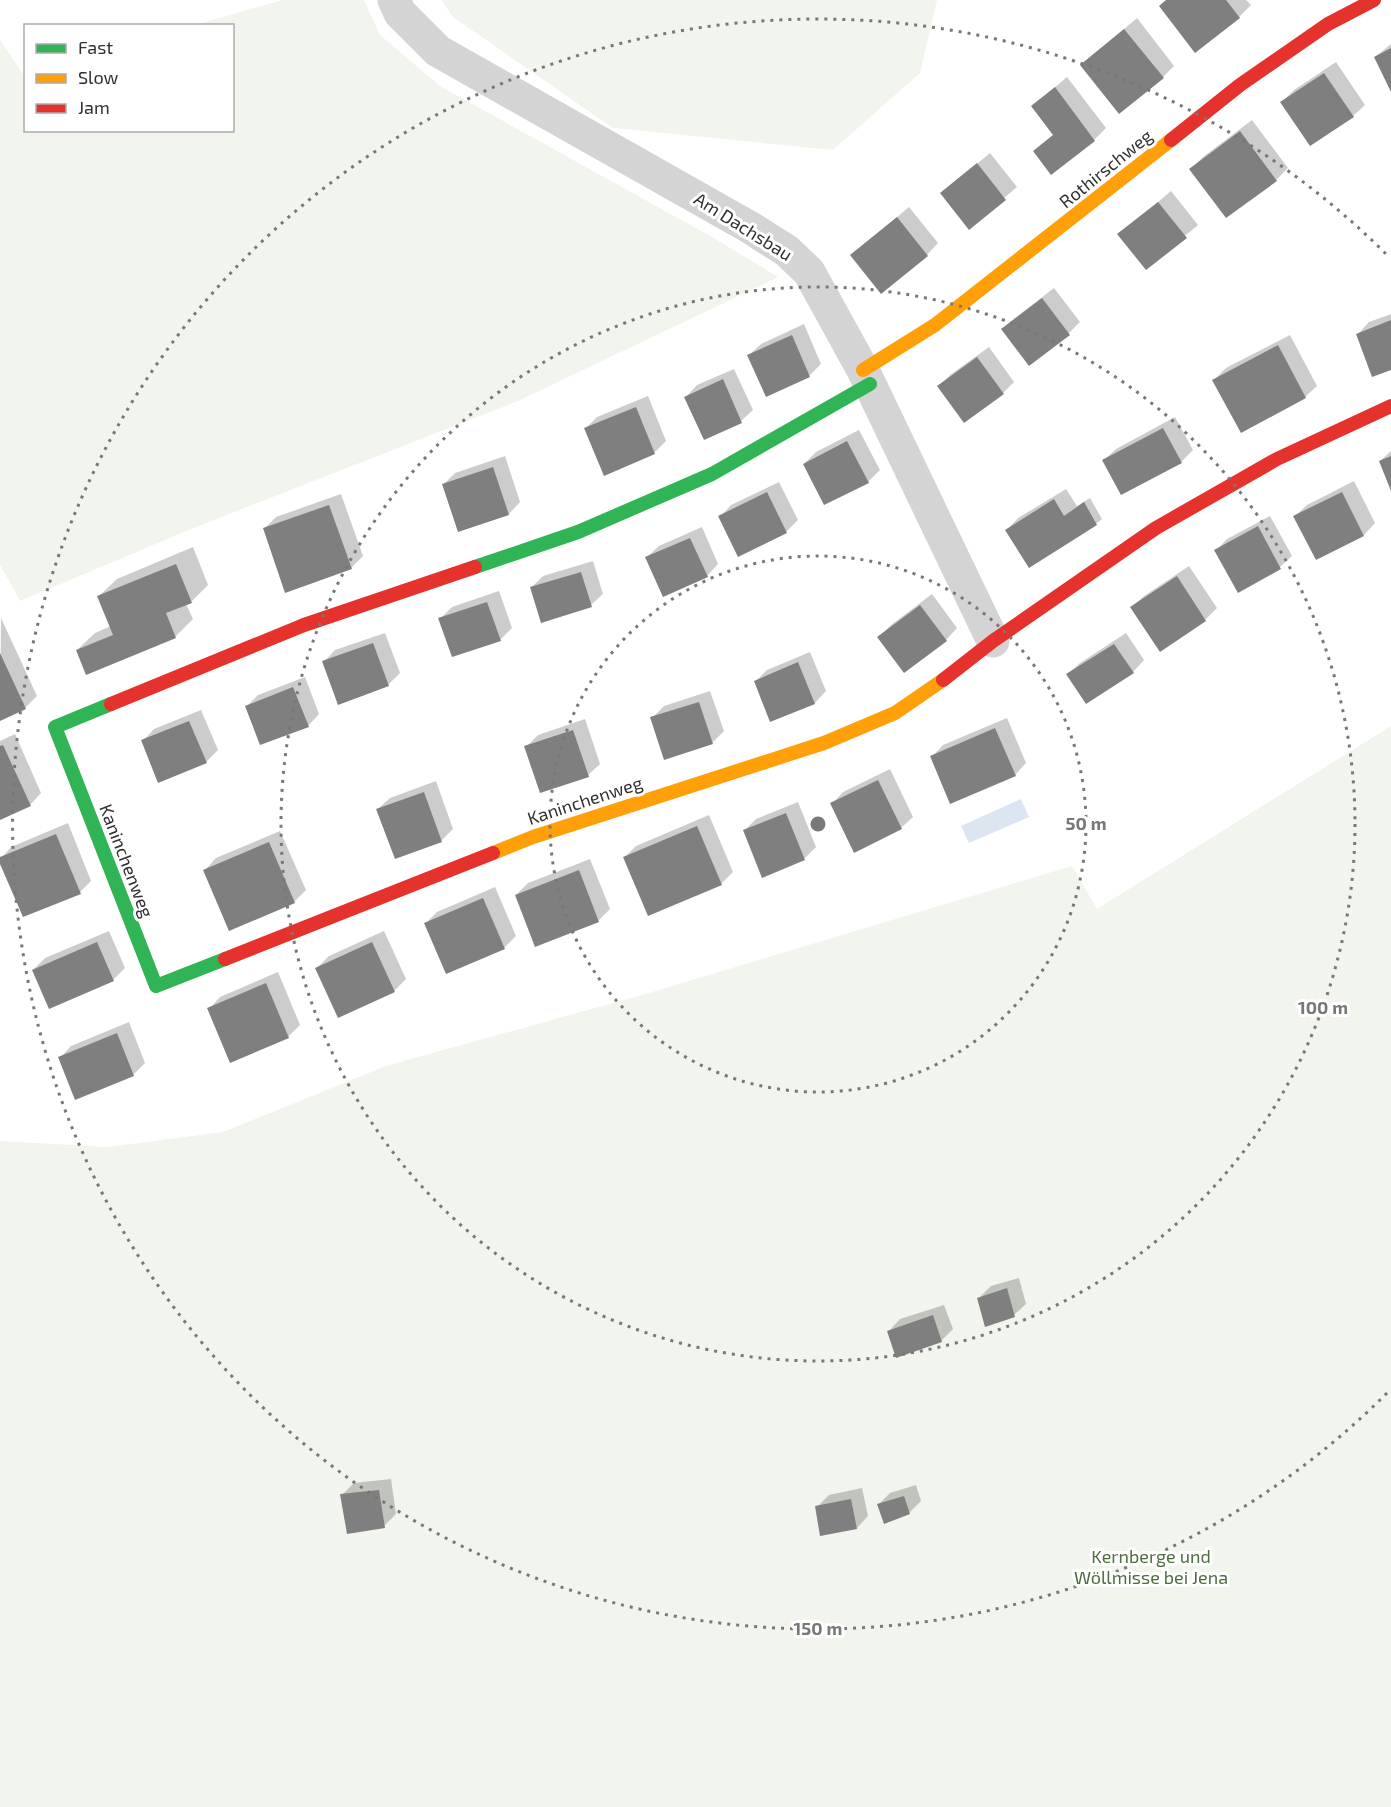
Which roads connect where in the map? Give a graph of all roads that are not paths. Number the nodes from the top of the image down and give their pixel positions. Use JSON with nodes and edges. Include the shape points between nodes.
{"nodes":[{"id":1,"x":394,"y":0,"type":"edge"},
{"id":2,"x":1374,"y":0,"type":"edge"},
{"id":3,"x":867,"y":377,"type":"junction"},
{"id":4,"x":1391,"y":406,"type":"edge"},
{"id":5,"x":993,"y":640,"type":"junction"}],
"edges":[{"from":1,"to":3,"type":"street","name":"Am Dachsbau","via":[[400,13],[438,51],[787,251],[809,272]]},
{"from":2,"to":3,"type":"street","name":"Rothirschweg","via":[[1328,24],[1240,85]]},
{"from":3,"to":5,"type":"street","name":"Am Dachsbau"},
{"from":3,"to":5,"type":"street","name":"Kaninchenweg","via":[[712,474],[578,532],[304,625],[55,727],[156,987],[533,837],[824,743],[895,713],[958,670]]},
{"from":4,"to":5,"type":"street","via":[[1277,459],[1156,528]]}]}
